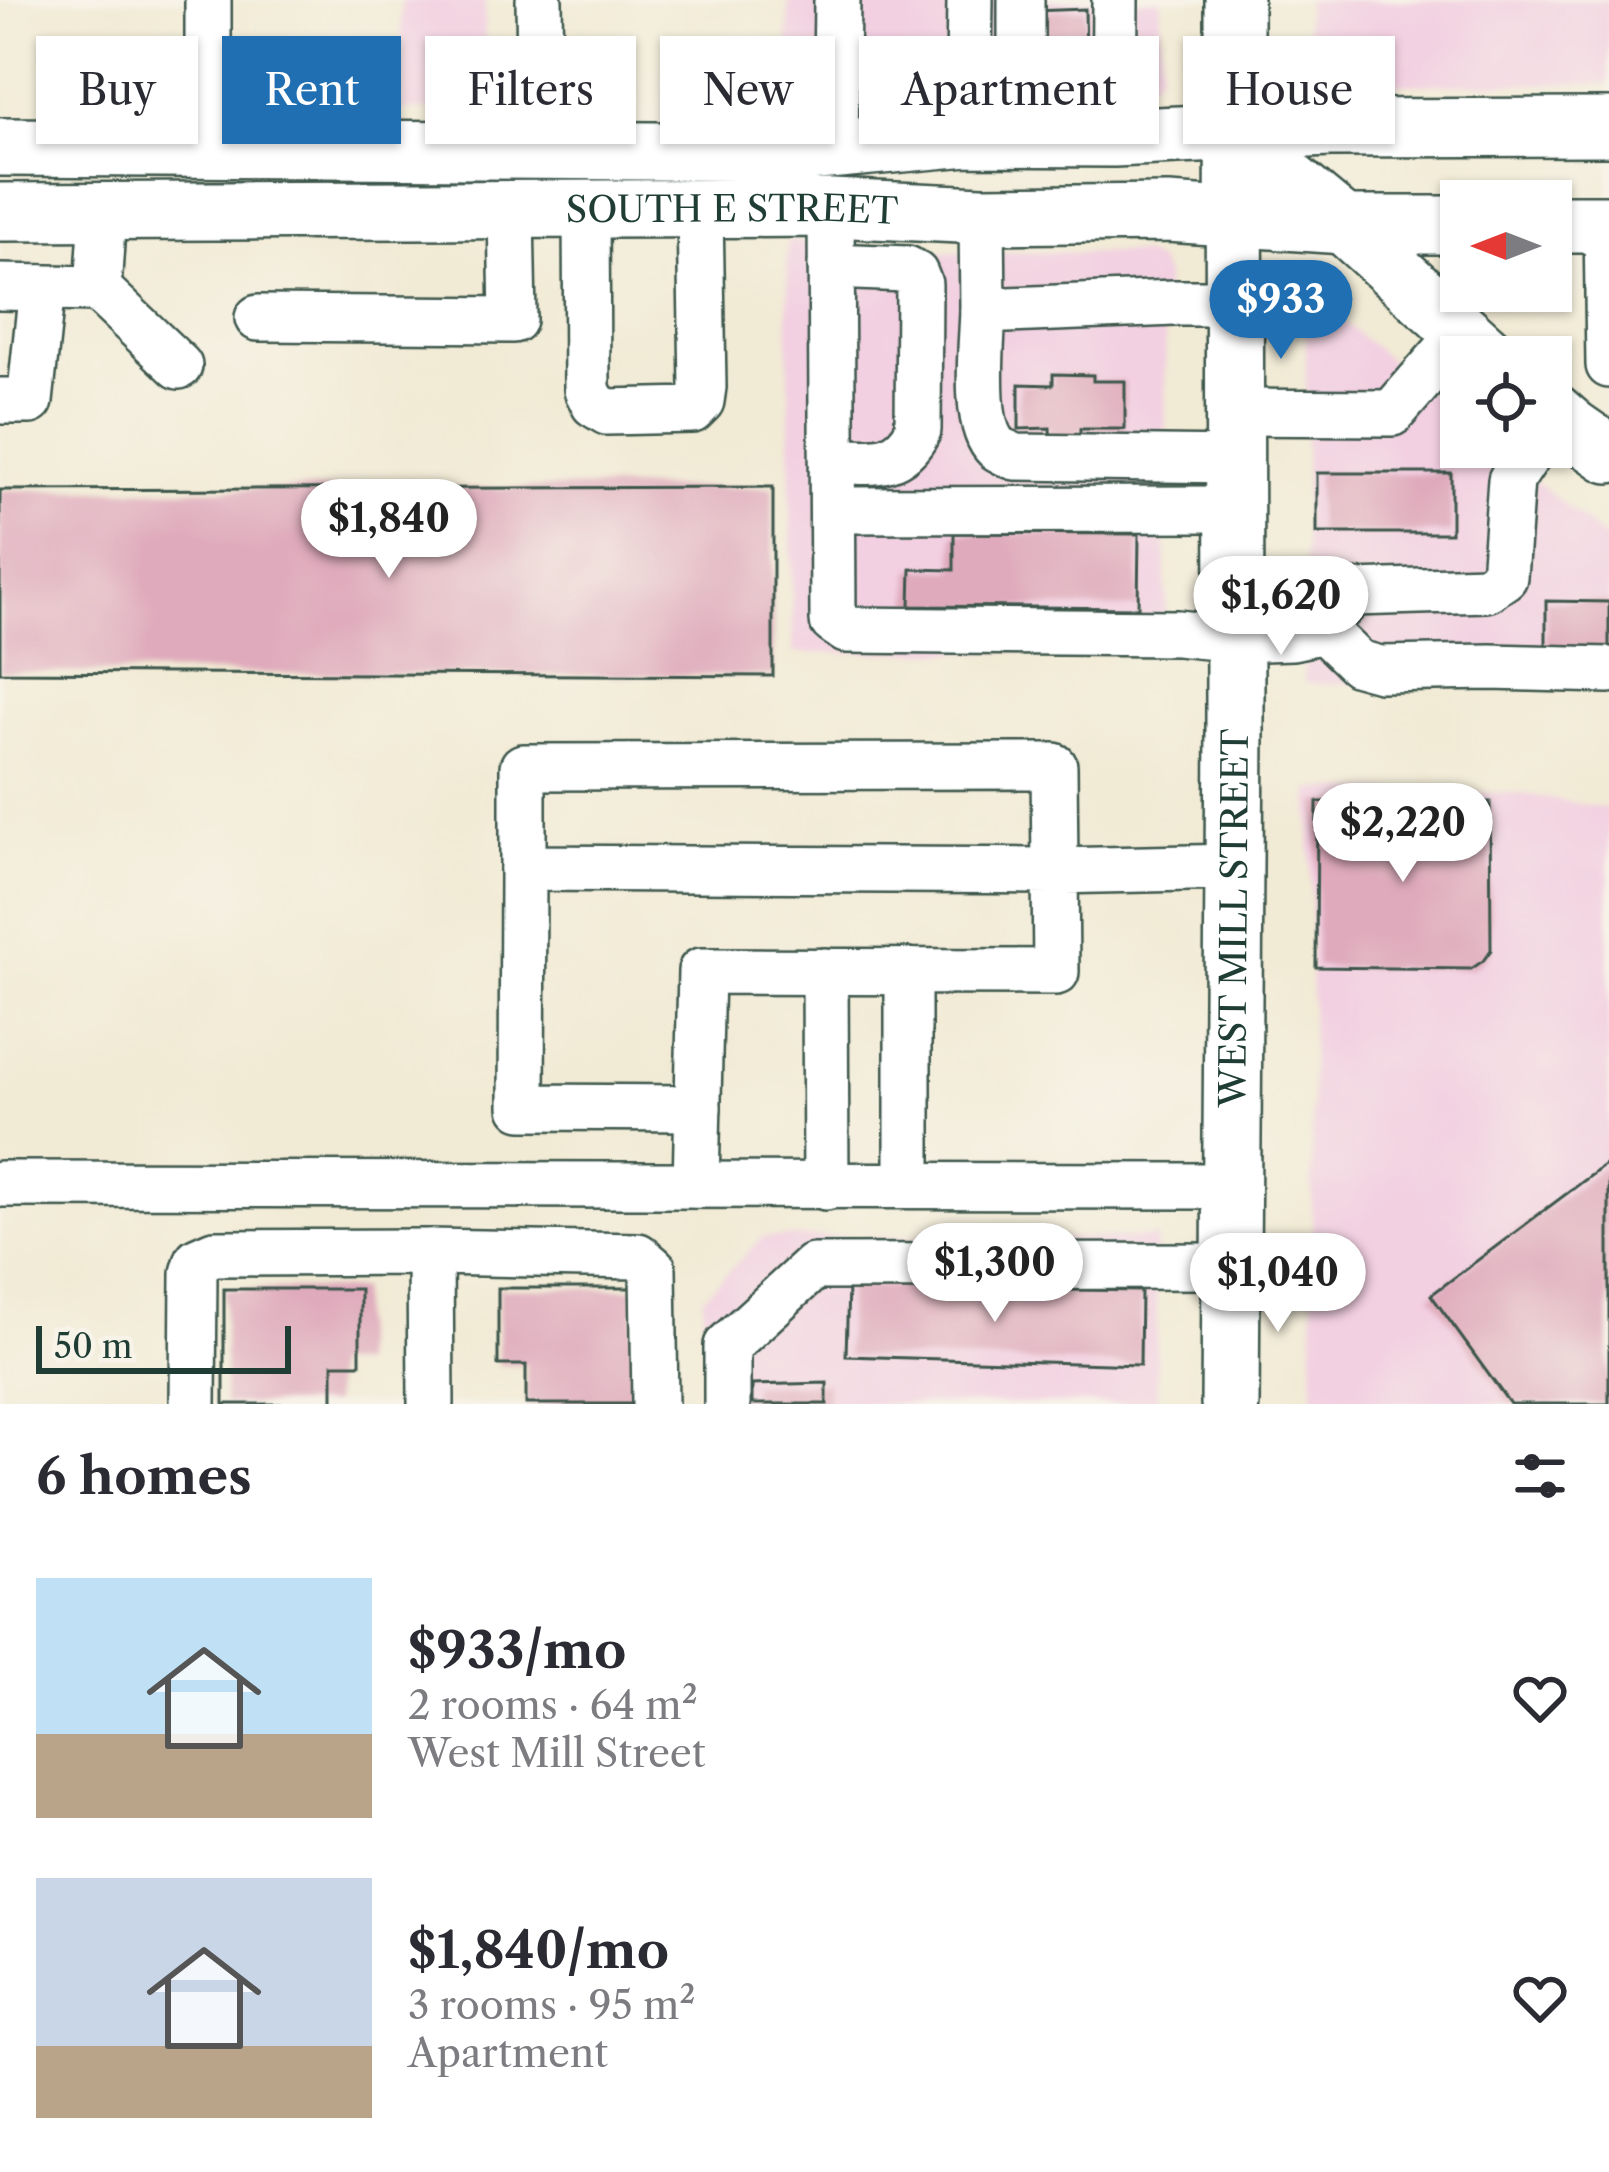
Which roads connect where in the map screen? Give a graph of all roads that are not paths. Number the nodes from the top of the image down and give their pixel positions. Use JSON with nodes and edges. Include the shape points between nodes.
{"nodes":[{"id":1,"x":208,"y":0,"type":"edge"},
{"id":2,"x":538,"y":0,"type":"edge"},
{"id":3,"x":837,"y":0,"type":"edge"},
{"id":4,"x":970,"y":0,"type":"edge"},
{"id":5,"x":1021,"y":0,"type":"edge"},
{"id":6,"x":1115,"y":0,"type":"edge"},
{"id":7,"x":1234,"y":0,"type":"edge"},
{"id":8,"x":976,"y":36,"type":"edge"},
{"id":9,"x":1014,"y":36,"type":"edge"},
{"id":10,"x":1115,"y":36,"type":"edge"},
{"id":11,"x":1234,"y":36,"type":"edge"},
{"id":12,"x":1609,"y":127,"type":"edge"},
{"id":13,"x":1395,"y":128,"type":"edge"},
{"id":14,"x":909,"y":144,"type":"edge"},
{"id":15,"x":1233,"y":144,"type":"edge"},
{"id":16,"x":1245,"y":144,"type":"edge"},
{"id":17,"x":0,"y":148,"type":"edge"},
{"id":18,"x":208,"y":148,"type":"junction"},
{"id":19,"x":836,"y":150,"type":"junction"},
{"id":20,"x":541,"y":151,"type":"junction"},
{"id":21,"x":831,"y":208,"type":"junction"},
{"id":22,"x":700,"y":210,"type":"junction"},
{"id":23,"x":512,"y":211,"type":"junction"},
{"id":24,"x":586,"y":211,"type":"junction"},
{"id":25,"x":0,"y":212,"type":"edge"},
{"id":26,"x":103,"y":213,"type":"junction"},
{"id":27,"x":982,"y":214,"type":"junction"},
{"id":28,"x":1233,"y":217,"type":"junction"},
{"id":29,"x":1440,"y":224,"type":"edge"},
{"id":30,"x":1344,"y":225,"type":"junction"},
{"id":31,"x":1572,"y":233,"type":"edge"},
{"id":32,"x":1608,"y":249,"type":"edge"},
{"id":33,"x":831,"y":266,"type":"junction"},
{"id":34,"x":21,"y":288,"type":"edge"},
{"id":35,"x":98,"y":289,"type":"junction"},
{"id":36,"x":1234,"y":303,"type":"junction"},
{"id":37,"x":997,"y":311,"type":"junction"},
{"id":38,"x":258,"y":318,"type":"dead end"},
{"id":39,"x":1466,"y":336,"type":"edge"},
{"id":40,"x":179,"y":366,"type":"dead end"},
{"id":41,"x":1609,"y":368,"type":"edge"},
{"id":42,"x":1440,"y":374,"type":"edge"},
{"id":43,"x":0,"y":401,"type":"edge"},
{"id":44,"x":1572,"y":416,"type":"edge"},
{"id":45,"x":834,"y":460,"type":"junction"},
{"id":46,"x":1235,"y":460,"type":"junction"},
{"id":47,"x":1522,"y":468,"type":"edge"},
{"id":48,"x":834,"y":510,"type":"junction"},
{"id":49,"x":1324,"y":630,"type":"junction"},
{"id":50,"x":1235,"y":639,"type":"junction"},
{"id":51,"x":1609,"y":670,"type":"edge"},
{"id":52,"x":1235,"y":867,"type":"junction"},
{"id":53,"x":523,"y":868,"type":"junction"},
{"id":54,"x":1055,"y":871,"type":"junction"},
{"id":55,"x":825,"y":971,"type":"junction"},
{"id":56,"x":908,"y":971,"type":"junction"},
{"id":57,"x":698,"y":1108,"type":"junction"},
{"id":58,"x":0,"y":1184,"type":"edge"},
{"id":59,"x":696,"y":1185,"type":"junction"},
{"id":60,"x":908,"y":1185,"type":"junction"},
{"id":61,"x":1231,"y":1186,"type":"junction"},
{"id":62,"x":826,"y":1187,"type":"junction"},
{"id":63,"x":430,"y":1252,"type":"junction"},
{"id":64,"x":1232,"y":1266,"type":"junction"},
{"id":65,"x":193,"y":1404,"type":"edge"},
{"id":66,"x":431,"y":1404,"type":"edge"},
{"id":67,"x":655,"y":1404,"type":"edge"},
{"id":68,"x":728,"y":1404,"type":"edge"},
{"id":69,"x":1230,"y":1404,"type":"edge"}],
"edges":[{"from":1,"to":18,"type":"street"},
{"from":2,"to":20,"type":"street"},
{"from":3,"to":19,"type":"street"},
{"from":4,"to":8,"type":"street"},
{"from":5,"to":9,"type":"street"},
{"from":6,"to":10,"type":"street"},
{"from":7,"to":11,"type":"main road","name":"WEST MILL STREET"},
{"from":12,"to":13,"type":"main road","name":"SOUTH E STREET"},
{"from":14,"to":19,"type":"main road","name":"SOUTH E STREET"},
{"from":15,"to":28,"type":"main road","name":"WEST MILL STREET"},
{"from":16,"to":30,"type":"main road"},
{"from":17,"to":18,"type":"main road","name":"SOUTH E STREET"},
{"from":18,"to":20,"type":"main road","name":"SOUTH E STREET"},
{"from":19,"to":20,"type":"main road","name":"SOUTH E STREET"},
{"from":21,"to":22,"type":"main road","name":"SOUTH E STREET"},
{"from":21,"to":27,"type":"main road","name":"SOUTH E STREET"},
{"from":21,"to":33,"type":"street"},
{"from":22,"to":24,"type":"main road","name":"SOUTH E STREET"},
{"from":22,"to":24,"type":"street","via":[[700,401],[692,410],[607,412],[587,390]]},
{"from":23,"to":24,"type":"main road","name":"SOUTH E STREET"},
{"from":23,"to":26,"type":"main road","name":"SOUTH E STREET"},
{"from":23,"to":38,"type":"street","via":[[512,320]]},
{"from":25,"to":26,"type":"main road","name":"SOUTH E STREET"},
{"from":26,"to":35,"type":"street"},
{"from":27,"to":28,"type":"main road","name":"SOUTH E STREET"},
{"from":27,"to":37,"type":"street"},
{"from":28,"to":30,"type":"main road","name":"SOUTH E STREET"},
{"from":28,"to":36,"type":"main road","name":"WEST MILL STREET"},
{"from":29,"to":30,"type":"main road","name":"SOUTH E STREET"},
{"from":30,"to":39,"type":"main road"},
{"from":31,"to":32,"type":"main road"},
{"from":32,"to":41,"type":"street"},
{"from":33,"to":45,"type":"street"},
{"from":33,"to":45,"type":"street","via":[[907,269],[919,284],[918,430],[896,457]]},
{"from":34,"to":35,"type":"street"},
{"from":34,"to":43,"type":"street","via":[[30,401]]},
{"from":35,"to":40,"type":"street"},
{"from":36,"to":37,"type":"street"},
{"from":36,"to":46,"type":"main road","name":"WEST MILL STREET"},
{"from":37,"to":46,"type":"street","via":[[998,406],[1008,435],[1098,437],[1119,459]]},
{"from":41,"to":44,"type":"street"},
{"from":42,"to":46,"type":"street","via":[[1392,413]]},
{"from":45,"to":48,"type":"street"},
{"from":46,"to":48,"type":"street"},
{"from":46,"to":50,"type":"main road","name":"WEST MILL STREET"},
{"from":47,"to":49,"type":"street","via":[[1510,480],[1504,577],[1486,589],[1354,592]]},
{"from":48,"to":50,"type":"street","via":[[833,621],[846,630]]},
{"from":49,"to":50,"type":"street"},
{"from":49,"to":51,"type":"street","via":[[1358,663],[1380,669]]},
{"from":50,"to":52,"type":"main road","name":"WEST MILL STREET"},
{"from":52,"to":54,"type":"street"},
{"from":52,"to":61,"type":"main road","name":"WEST MILL STREET"},
{"from":53,"to":54,"type":"street"},
{"from":53,"to":54,"type":"street","via":[[523,767],[1054,766]]},
{"from":53,"to":57,"type":"street","via":[[522,1107]]},
{"from":54,"to":56,"type":"street","via":[[1056,972]]},
{"from":55,"to":56,"type":"street"},
{"from":55,"to":57,"type":"street","via":[[701,971]]},
{"from":55,"to":62,"type":"street"},
{"from":56,"to":60,"type":"street"},
{"from":57,"to":59,"type":"street"},
{"from":58,"to":59,"type":"street"},
{"from":59,"to":62,"type":"street"},
{"from":60,"to":61,"type":"street"},
{"from":60,"to":62,"type":"street"},
{"from":61,"to":64,"type":"main road","name":"WEST MILL STREET"},
{"from":63,"to":65,"type":"street","via":[[214,1253],[198,1260]]},
{"from":63,"to":66,"type":"street"},
{"from":63,"to":67,"type":"street","via":[[638,1256],[653,1269]]},
{"from":64,"to":68,"type":"street","via":[[813,1267],[727,1346]]},
{"from":64,"to":69,"type":"main road","name":"WEST MILL STREET"}]}
